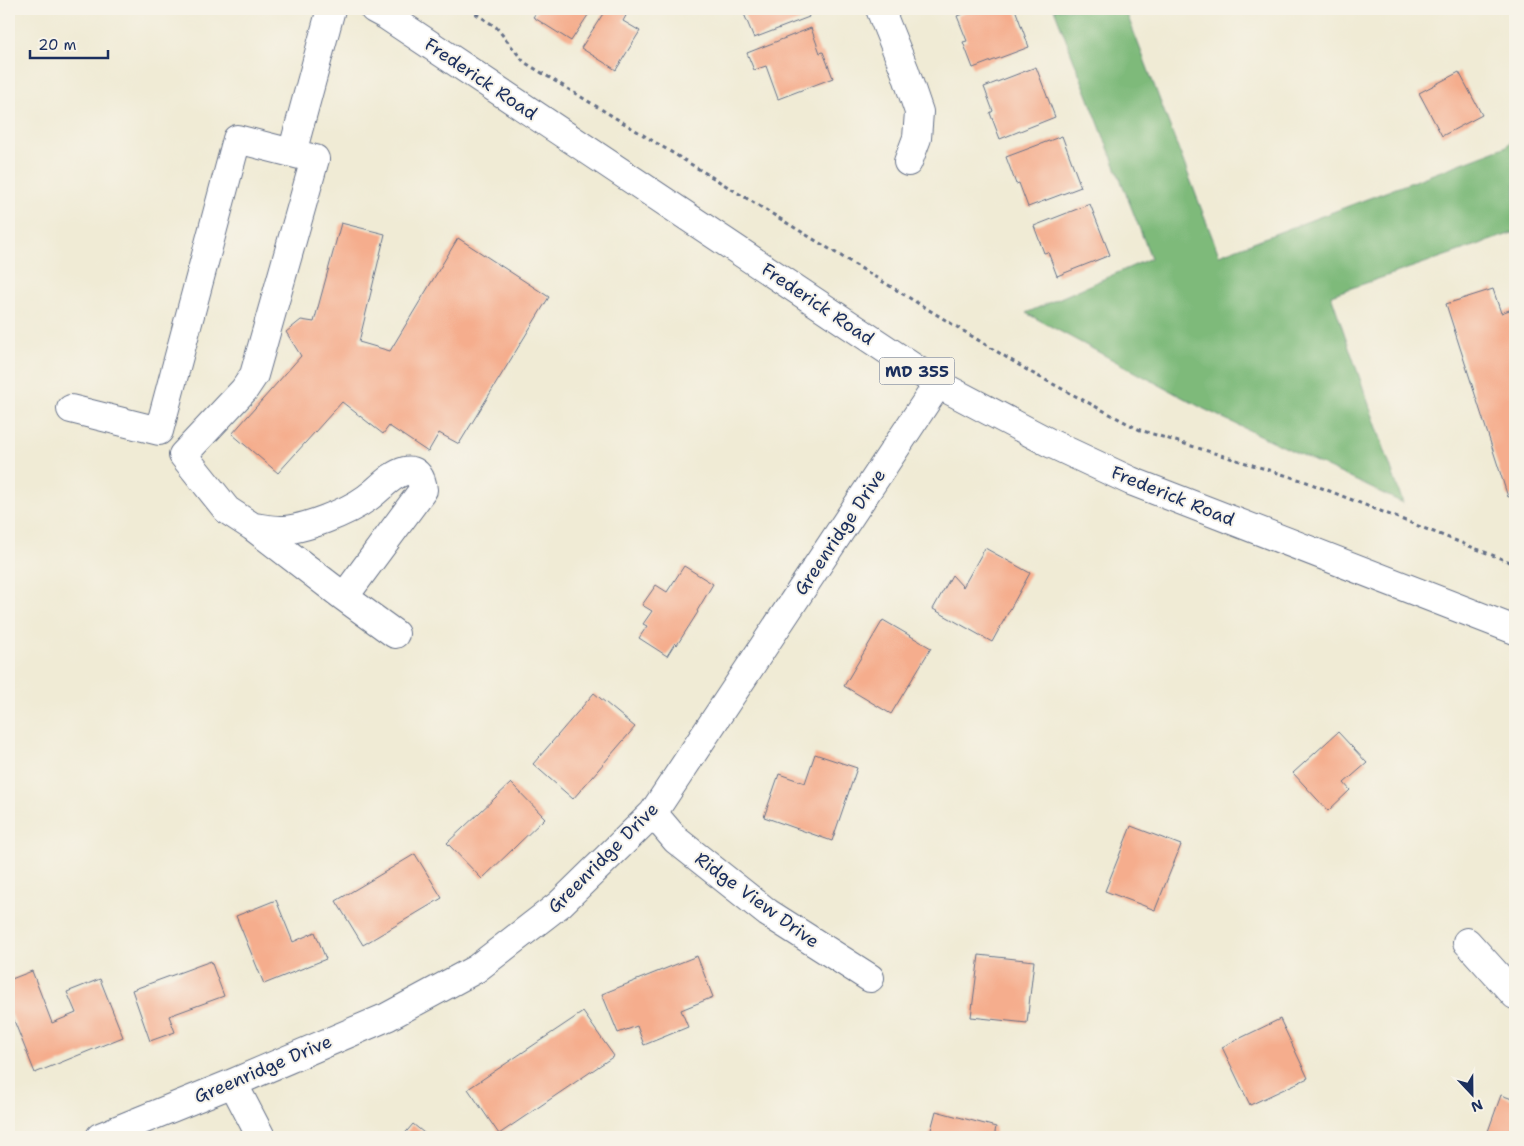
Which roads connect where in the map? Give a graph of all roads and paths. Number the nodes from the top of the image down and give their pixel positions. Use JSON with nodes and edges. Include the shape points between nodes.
{"nodes":[{"id":1,"x":331,"y":9,"type":"edge"},
{"id":2,"x":374,"y":9,"type":"edge"},
{"id":3,"x":469,"y":9,"type":"edge"},
{"id":4,"x":880,"y":9,"type":"edge"},
{"id":5,"x":292,"y":153,"type":"junction"},
{"id":6,"x":908,"y":162,"type":"dead end"},
{"id":7,"x":938,"y":384,"type":"junction"},
{"id":8,"x":71,"y":409,"type":"dead end"},
{"id":9,"x":160,"y":431,"type":"junction"},
{"id":10,"x":183,"y":455,"type":"junction"},
{"id":11,"x":253,"y":527,"type":"junction"},
{"id":12,"x":1515,"y":564,"type":"edge"},
{"id":13,"x":344,"y":597,"type":"junction"},
{"id":14,"x":1515,"y":630,"type":"edge"},
{"id":15,"x":395,"y":634,"type":"dead end"},
{"id":16,"x":653,"y":813,"type":"junction"},
{"id":17,"x":1467,"y":942,"type":"dead end"},
{"id":18,"x":870,"y":978,"type":"dead end"},
{"id":19,"x":1515,"y":995,"type":"edge"},
{"id":20,"x":233,"y":1083,"type":"junction"},
{"id":21,"x":100,"y":1137,"type":"edge"},
{"id":22,"x":261,"y":1137,"type":"edge"}],
"edges":[{"from":1,"to":5,"type":"street"},
{"from":2,"to":7,"type":"street","name":"Frederick Road","number":"MD 355"},
{"from":3,"to":12,"type":"path","via":[[496,27],[524,62],[1032,373],[1140,430],[1304,481]]},
{"from":4,"to":6,"type":"street","via":[[919,112],[917,138]]},
{"from":5,"to":9,"type":"street","via":[[237,139]]},
{"from":5,"to":10,"type":"street","via":[[315,160],[254,375]]},
{"from":7,"to":14,"type":"street","name":"Frederick Road","number":"MD 355","via":[[1131,481]]},
{"from":7,"to":16,"type":"street","name":"Greenridge Drive"},
{"from":8,"to":9,"type":"street"},
{"from":9,"to":10,"type":"street"},
{"from":10,"to":11,"type":"street","via":[[226,510]]},
{"from":11,"to":13,"type":"street"},
{"from":11,"to":13,"type":"street","via":[[282,530],[316,522],[342,513],[366,499],[398,474],[412,471],[418,474],[423,490]]},
{"from":13,"to":15,"type":"street"},
{"from":16,"to":18,"type":"street","name":"Ridge View Drive","via":[[676,840],[768,913]]},
{"from":16,"to":20,"type":"street","name":"Greenridge Drive","via":[[560,904],[476,969],[387,1017]]},
{"from":17,"to":19,"type":"street"},
{"from":20,"to":21,"type":"street","name":"Greenridge Drive"},
{"from":20,"to":22,"type":"street"}]}
